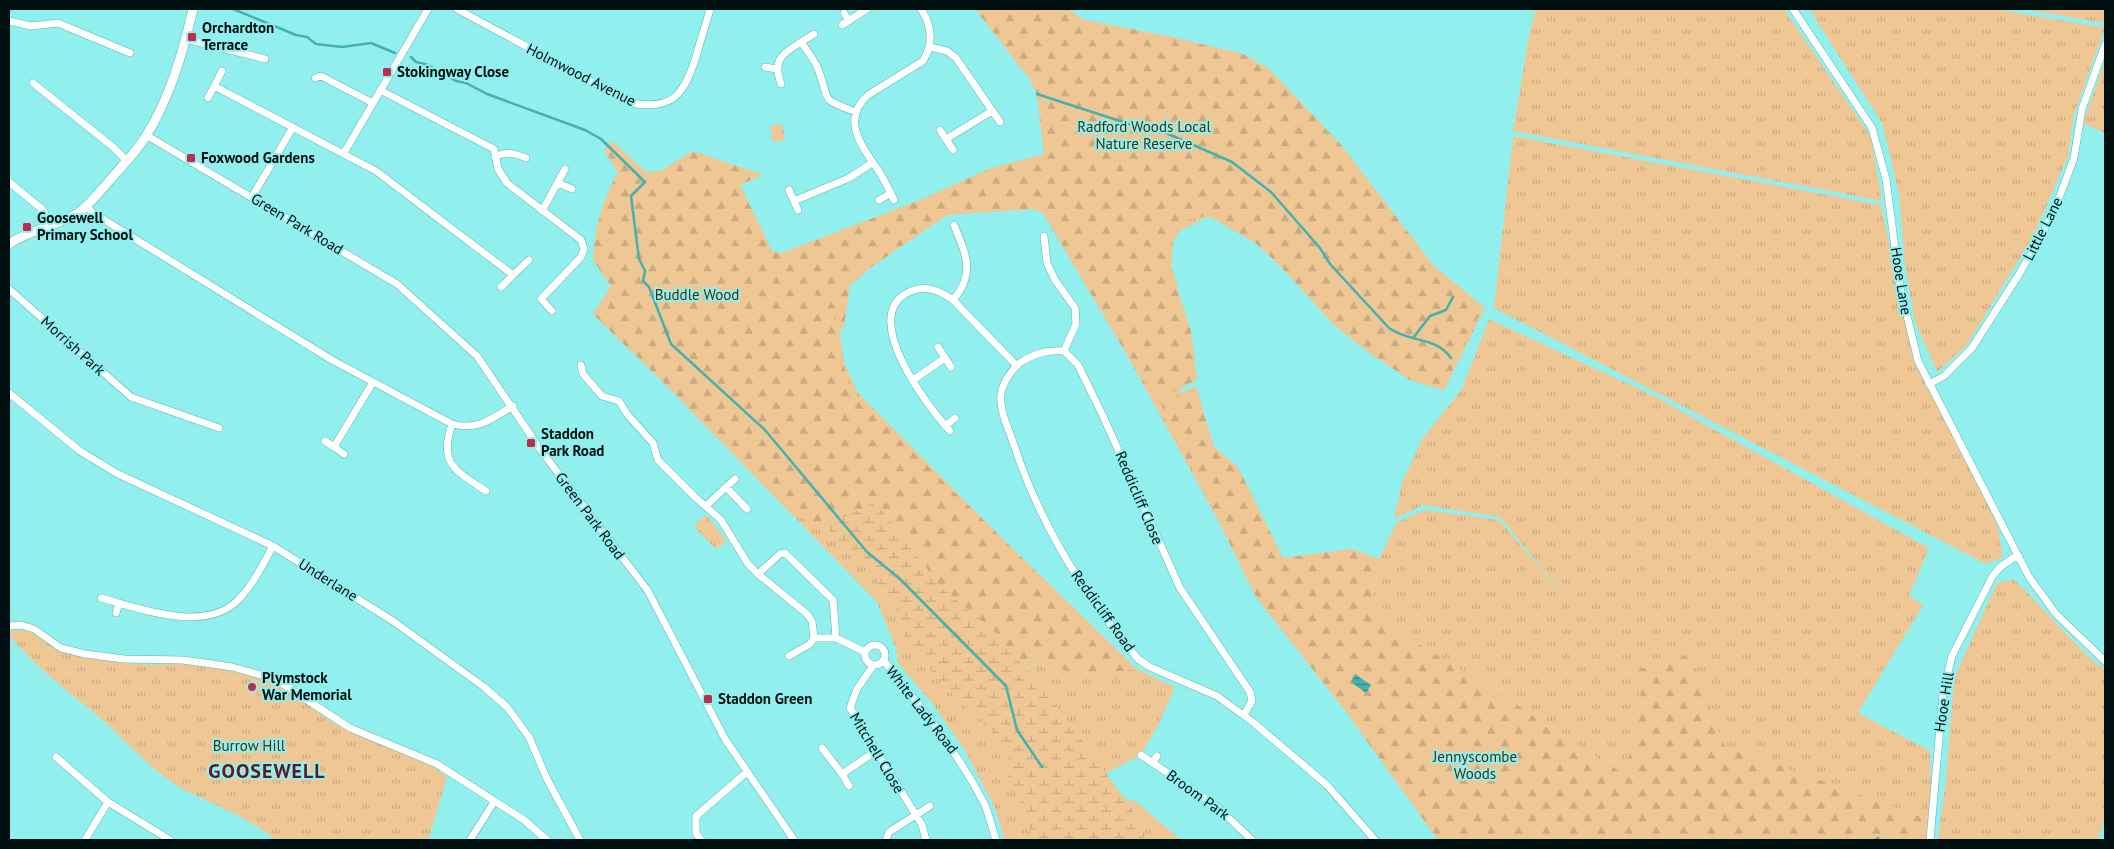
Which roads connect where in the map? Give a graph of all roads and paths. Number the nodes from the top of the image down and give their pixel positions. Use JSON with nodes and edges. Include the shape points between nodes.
{"nodes":[{"id":1,"x":193,"y":9,"type":"edge"},
{"id":2,"x":428,"y":9,"type":"edge"},
{"id":3,"x":458,"y":9,"type":"edge"},
{"id":4,"x":710,"y":9,"type":"edge"},
{"id":5,"x":867,"y":9,"type":"edge"},
{"id":6,"x":921,"y":9,"type":"edge"},
{"id":7,"x":1792,"y":9,"type":"edge"},
{"id":8,"x":844,"y":13,"type":"dead end"},
{"id":9,"x":9,"y":21,"type":"edge"},
{"id":10,"x":849,"y":21,"type":"junction"},
{"id":11,"x":842,"y":25,"type":"dead end"},
{"id":12,"x":814,"y":34,"type":"dead end"},
{"id":13,"x":186,"y":39,"type":"junction"},
{"id":14,"x":801,"y":42,"type":"junction"},
{"id":15,"x":2105,"y":45,"type":"edge"},
{"id":16,"x":930,"y":46,"type":"junction"},
{"id":17,"x":130,"y":53,"type":"dead end"},
{"id":18,"x":265,"y":59,"type":"dead end"},
{"id":19,"x":765,"y":67,"type":"dead end"},
{"id":20,"x":776,"y":69,"type":"junction"},
{"id":21,"x":222,"y":71,"type":"dead end"},
{"id":22,"x":315,"y":78,"type":"dead end"},
{"id":23,"x":33,"y":83,"type":"dead end"},
{"id":24,"x":781,"y":84,"type":"dead end"},
{"id":25,"x":214,"y":86,"type":"junction"},
{"id":26,"x":380,"y":90,"type":"junction"},
{"id":27,"x":208,"y":98,"type":"dead end"},
{"id":28,"x":372,"y":103,"type":"junction"},
{"id":29,"x":992,"y":111,"type":"junction"},
{"id":30,"x":856,"y":112,"type":"junction"},
{"id":31,"x":1000,"y":122,"type":"dead end"},
{"id":32,"x":293,"y":127,"type":"junction"},
{"id":33,"x":940,"y":130,"type":"dead end"},
{"id":34,"x":146,"y":136,"type":"junction"},
{"id":35,"x":946,"y":139,"type":"junction"},
{"id":36,"x":953,"y":150,"type":"dead end"},
{"id":37,"x":344,"y":152,"type":"junction"},
{"id":38,"x":496,"y":157,"type":"junction"},
{"id":39,"x":526,"y":158,"type":"dead end"},
{"id":40,"x":127,"y":161,"type":"junction"},
{"id":41,"x":872,"y":163,"type":"junction"},
{"id":42,"x":565,"y":169,"type":"dead end"},
{"id":43,"x":9,"y":182,"type":"edge"},
{"id":44,"x":558,"y":183,"type":"junction"},
{"id":45,"x":572,"y":189,"type":"dead end"},
{"id":46,"x":789,"y":190,"type":"dead end"},
{"id":47,"x":252,"y":197,"type":"junction"},
{"id":48,"x":794,"y":200,"type":"junction"},
{"id":49,"x":879,"y":200,"type":"dead end"},
{"id":50,"x":86,"y":206,"type":"junction"},
{"id":51,"x":798,"y":210,"type":"dead end"},
{"id":52,"x":542,"y":211,"type":"junction"},
{"id":53,"x":51,"y":225,"type":"junction"},
{"id":54,"x":954,"y":225,"type":"dead end"},
{"id":55,"x":1044,"y":236,"type":"dead end"},
{"id":56,"x":959,"y":239,"type":"junction"},
{"id":57,"x":9,"y":244,"type":"edge"},
{"id":58,"x":952,"y":244,"type":"dead end"},
{"id":59,"x":529,"y":260,"type":"dead end"},
{"id":60,"x":513,"y":275,"type":"junction"},
{"id":61,"x":501,"y":287,"type":"dead end"},
{"id":62,"x":9,"y":289,"type":"edge"},
{"id":63,"x":953,"y":300,"type":"junction"},
{"id":64,"x":552,"y":311,"type":"dead end"},
{"id":65,"x":938,"y":347,"type":"dead end"},
{"id":66,"x":1064,"y":351,"type":"junction"},
{"id":67,"x":946,"y":358,"type":"junction"},
{"id":68,"x":582,"y":365,"type":"dead end"},
{"id":69,"x":1017,"y":366,"type":"junction"},
{"id":70,"x":951,"y":367,"type":"dead end"},
{"id":71,"x":913,"y":380,"type":"junction"},
{"id":72,"x":373,"y":382,"type":"junction"},
{"id":73,"x":1929,"y":384,"type":"junction"},
{"id":74,"x":9,"y":393,"type":"edge"},
{"id":75,"x":512,"y":406,"type":"junction"},
{"id":76,"x":955,"y":418,"type":"dead end"},
{"id":77,"x":452,"y":424,"type":"junction"},
{"id":78,"x":219,"y":428,"type":"dead end"},
{"id":79,"x":325,"y":441,"type":"dead end"},
{"id":80,"x":334,"y":447,"type":"junction"},
{"id":81,"x":344,"y":454,"type":"dead end"},
{"id":82,"x":735,"y":479,"type":"dead end"},
{"id":83,"x":726,"y":487,"type":"junction"},
{"id":84,"x":486,"y":491,"type":"dead end"},
{"id":85,"x":706,"y":506,"type":"junction"},
{"id":86,"x":746,"y":509,"type":"dead end"},
{"id":87,"x":273,"y":546,"type":"junction"},
{"id":88,"x":2018,"y":555,"type":"junction"},
{"id":89,"x":758,"y":574,"type":"junction"},
{"id":90,"x":101,"y":598,"type":"dead end"},
{"id":91,"x":119,"y":602,"type":"junction"},
{"id":92,"x":116,"y":614,"type":"dead end"},
{"id":93,"x":9,"y":626,"type":"edge"},
{"id":94,"x":814,"y":638,"type":"junction"},
{"id":95,"x":836,"y":638,"type":"junction"},
{"id":96,"x":865,"y":652,"type":"junction"},
{"id":97,"x":789,"y":656,"type":"dead end"},
{"id":98,"x":884,"y":661,"type":"junction"},
{"id":99,"x":2105,"y":662,"type":"edge"},
{"id":100,"x":873,"y":666,"type":"junction"},
{"id":101,"x":1244,"y":715,"type":"junction"},
{"id":102,"x":822,"y":748,"type":"dead end"},
{"id":103,"x":876,"y":751,"type":"junction"},
{"id":104,"x":1140,"y":755,"type":"dead end"},
{"id":105,"x":56,"y":757,"type":"dead end"},
{"id":106,"x":747,"y":772,"type":"junction"},
{"id":107,"x":842,"y":774,"type":"junction"},
{"id":108,"x":849,"y":786,"type":"dead end"},
{"id":109,"x":108,"y":802,"type":"junction"},
{"id":110,"x":494,"y":802,"type":"junction"},
{"id":111,"x":930,"y":806,"type":"dead end"},
{"id":112,"x":916,"y":815,"type":"junction"},
{"id":113,"x":887,"y":837,"type":"dead end"},
{"id":114,"x":85,"y":840,"type":"edge"},
{"id":115,"x":170,"y":840,"type":"edge"},
{"id":116,"x":470,"y":840,"type":"edge"},
{"id":117,"x":547,"y":840,"type":"edge"},
{"id":118,"x":580,"y":840,"type":"edge"},
{"id":119,"x":701,"y":840,"type":"edge"},
{"id":120,"x":794,"y":840,"type":"edge"},
{"id":121,"x":926,"y":840,"type":"edge"},
{"id":122,"x":996,"y":840,"type":"edge"},
{"id":123,"x":1252,"y":840,"type":"edge"},
{"id":124,"x":1375,"y":840,"type":"edge"},
{"id":125,"x":1930,"y":840,"type":"edge"}],
"edges":[{"from":1,"to":13,"type":"street"},
{"from":2,"to":26,"type":"street"},
{"from":3,"to":4,"type":"street","name":"Holmwood Avenue","via":[[631,103],[646,106],[672,100],[687,83]]},
{"from":5,"to":10,"type":"street"},
{"from":6,"to":16,"type":"street","via":[[931,34]]},
{"from":7,"to":73,"type":"street","name":"Hooe Lane","via":[[1872,128],[1886,179],[1900,287],[1918,361]]},
{"from":8,"to":10,"type":"street"},
{"from":9,"to":17,"type":"street","via":[[31,26],[58,23],[115,52]]},
{"from":10,"to":11,"type":"street"},
{"from":12,"to":14,"type":"street"},
{"from":13,"to":18,"type":"street"},
{"from":13,"to":34,"type":"street","via":[[172,80]]},
{"from":14,"to":20,"type":"street","via":[[785,52]]},
{"from":14,"to":30,"type":"street","via":[[818,67],[826,98]]},
{"from":15,"to":73,"type":"street","name":"Little Lane","via":[[2082,109],[2074,158],[2043,233],[1972,348],[1944,376]]},
{"from":16,"to":29,"type":"street","via":[[956,58]]},
{"from":16,"to":30,"type":"street","via":[[923,61],[868,95]]},
{"from":19,"to":20,"type":"street"},
{"from":20,"to":24,"type":"street"},
{"from":21,"to":25,"type":"street"},
{"from":22,"to":28,"type":"street","via":[[321,76]]},
{"from":23,"to":40,"type":"street"},
{"from":25,"to":27,"type":"street"},
{"from":25,"to":32,"type":"street"},
{"from":26,"to":28,"type":"street"},
{"from":26,"to":38,"type":"street","via":[[485,143],[494,149]]},
{"from":28,"to":37,"type":"street"},
{"from":29,"to":31,"type":"street"},
{"from":29,"to":35,"type":"street"},
{"from":30,"to":41,"type":"street","via":[[857,135]]},
{"from":32,"to":37,"type":"street"},
{"from":32,"to":47,"type":"street"},
{"from":33,"to":35,"type":"street"},
{"from":34,"to":40,"type":"street"},
{"from":34,"to":47,"type":"street","name":"Green Park Road"},
{"from":35,"to":36,"type":"street"},
{"from":37,"to":60,"type":"street","via":[[376,171]]},
{"from":38,"to":39,"type":"street","via":[[512,153]]},
{"from":38,"to":52,"type":"street","via":[[505,181]]},
{"from":40,"to":50,"type":"street"},
{"from":41,"to":48,"type":"street","via":[[849,178]]},
{"from":41,"to":49,"type":"street","via":[[893,197]]},
{"from":42,"to":44,"type":"street"},
{"from":43,"to":53,"type":"street","via":[[43,210]]},
{"from":44,"to":45,"type":"street"},
{"from":44,"to":52,"type":"street"},
{"from":46,"to":48,"type":"street"},
{"from":47,"to":75,"type":"street","name":"Green Park Road","via":[[397,284],[477,356]]},
{"from":48,"to":51,"type":"street"},
{"from":50,"to":53,"type":"street"},
{"from":50,"to":72,"type":"street","via":[[93,214]]},
{"from":52,"to":64,"type":"street","via":[[581,240],[584,249],[581,257],[541,299]]},
{"from":53,"to":57,"type":"street"},
{"from":54,"to":56,"type":"street"},
{"from":55,"to":66,"type":"street","via":[[1051,271],[1075,308],[1076,324]]},
{"from":56,"to":58,"type":"street"},
{"from":56,"to":63,"type":"street","via":[[967,274],[964,287]]},
{"from":59,"to":60,"type":"street"},
{"from":60,"to":61,"type":"street"},
{"from":62,"to":78,"type":"street","name":"Morrish Park","via":[[131,398]]},
{"from":63,"to":69,"type":"street"},
{"from":63,"to":71,"type":"street","via":[[941,291],[915,289],[904,294],[894,306],[891,334]]},
{"from":65,"to":67,"type":"street"},
{"from":66,"to":69,"type":"street","via":[[1036,353]]},
{"from":66,"to":101,"type":"street","name":"Reddicliff Close","via":[[1078,365],[1103,416],[1180,588],[1250,692],[1252,701]]},
{"from":67,"to":70,"type":"street"},
{"from":67,"to":71,"type":"street"},
{"from":68,"to":85,"type":"street","via":[[583,374],[602,396],[619,401],[626,414],[653,443],[658,460]]},
{"from":69,"to":101,"type":"street","name":"Reddicliff Road","via":[[1008,376],[1001,394],[1004,415],[1032,495],[1084,589],[1138,659],[1217,696]]},
{"from":71,"to":76,"type":"street","via":[[932,411],[948,428]]},
{"from":72,"to":77,"type":"street"},
{"from":72,"to":80,"type":"street"},
{"from":73,"to":88,"type":"street","name":"Hooe Lane"},
{"from":74,"to":87,"type":"street","name":"Underlane","via":[[80,451],[118,474]]},
{"from":75,"to":77,"type":"street","via":[[476,427]]},
{"from":75,"to":106,"type":"street","name":"Green Park Road","via":[[542,452],[648,591],[725,739]]},
{"from":77,"to":84,"type":"street","via":[[447,439],[451,464],[474,487]]},
{"from":79,"to":80,"type":"street"},
{"from":80,"to":81,"type":"street"},
{"from":82,"to":83,"type":"street"},
{"from":83,"to":85,"type":"street"},
{"from":83,"to":86,"type":"street"},
{"from":85,"to":89,"type":"street","via":[[722,520],[748,564]]},
{"from":87,"to":91,"type":"street","via":[[239,600],[218,613],[174,618]]},
{"from":87,"to":118,"type":"street","name":"Underlane","via":[[393,621],[507,707],[529,737]]},
{"from":88,"to":99,"type":"street","name":"Hooe Lane","via":[[2029,577],[2056,614]]},
{"from":88,"to":125,"type":"street","name":"Hooe Hill","via":[[1992,576],[1952,656],[1943,693]]},
{"from":89,"to":94,"type":"street","via":[[807,614],[812,621]]},
{"from":89,"to":95,"type":"street","via":[[785,553],[833,600]]},
{"from":90,"to":91,"type":"street"},
{"from":91,"to":92,"type":"street"},
{"from":93,"to":110,"type":"street","via":[[34,629],[61,648],[86,654],[205,663],[275,679],[350,728],[437,764]]},
{"from":94,"to":95,"type":"street"},
{"from":94,"to":97,"type":"street","via":[[810,644]]},
{"from":95,"to":96,"type":"street","name":"White Lady Road"},
{"from":96,"to":98,"type":"street","name":"White Lady Road","via":[[870,646],[881,646],[886,653]]},
{"from":96,"to":100,"type":"street","name":"White Lady Road","via":[[866,659]]},
{"from":98,"to":100,"type":"street","name":"White Lady Road"},
{"from":98,"to":122,"type":"street","name":"White Lady Road","via":[[961,760],[984,802]]},
{"from":100,"to":103,"type":"street","name":"Mitchell Close","via":[[857,689],[850,708]]},
{"from":101,"to":124,"type":"street","name":"Reddicliff Road","via":[[1327,785]]},
{"from":102,"to":107,"type":"street"},
{"from":103,"to":107,"type":"street"},
{"from":103,"to":112,"type":"street","name":"Mitchell Close"},
{"from":104,"to":123,"type":"street","name":"Broom Park","via":[[1155,760],[1215,805]]},
{"from":105,"to":109,"type":"street","via":[[65,760]]},
{"from":106,"to":119,"type":"street","via":[[696,816],[696,833]]},
{"from":106,"to":120,"type":"street","name":"Green Park Road"},
{"from":107,"to":108,"type":"street"},
{"from":109,"to":114,"type":"street"},
{"from":109,"to":115,"type":"street"},
{"from":110,"to":116,"type":"street"},
{"from":110,"to":117,"type":"street","via":[[524,820]]},
{"from":111,"to":112,"type":"street"},
{"from":112,"to":113,"type":"street","via":[[889,832]]},
{"from":112,"to":121,"type":"street","name":"Mitchell Close"}]}
